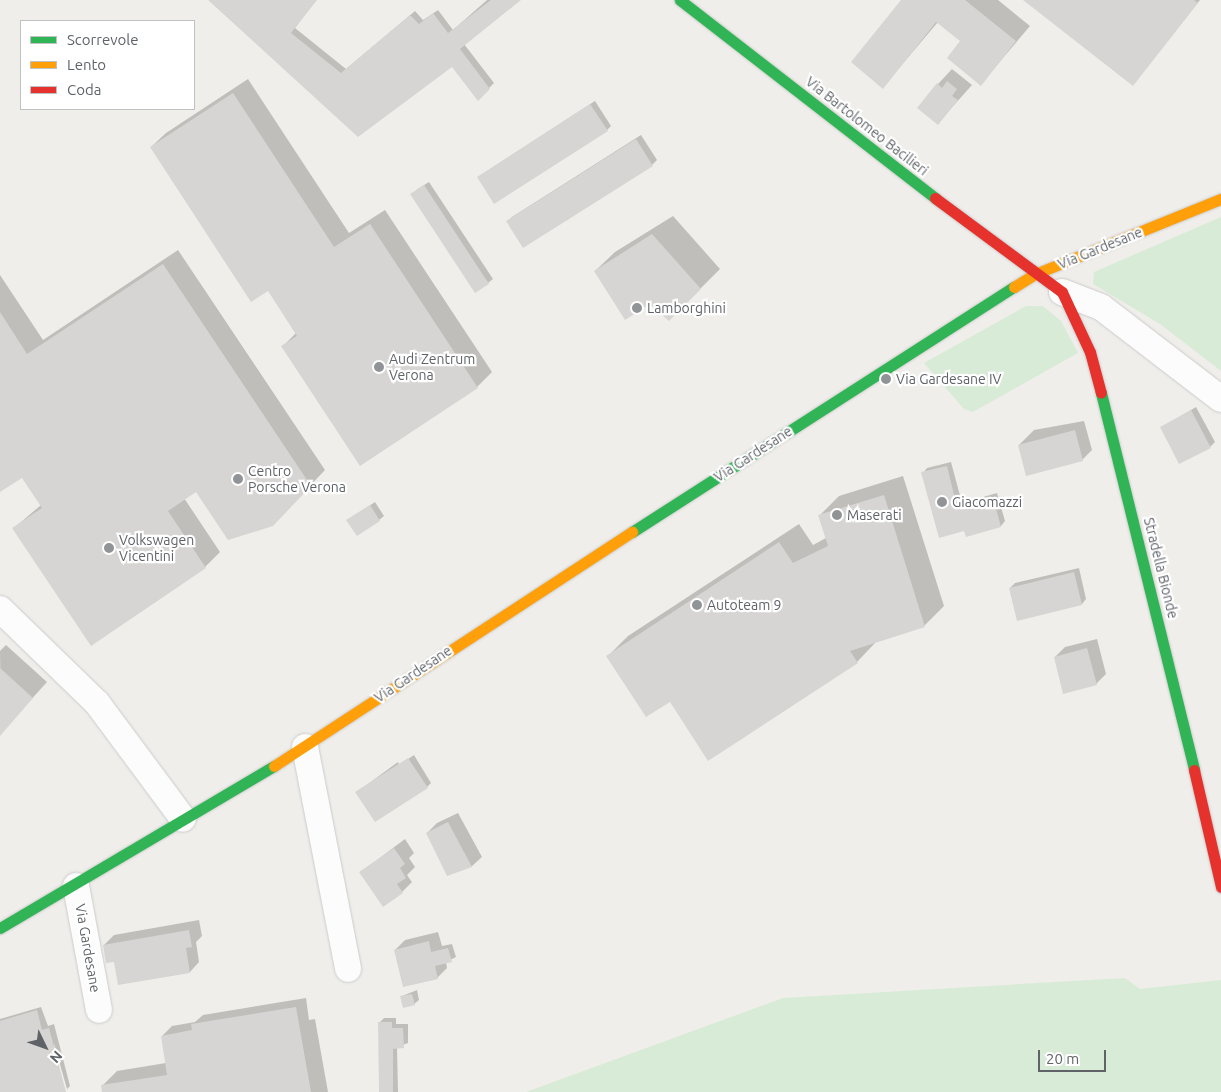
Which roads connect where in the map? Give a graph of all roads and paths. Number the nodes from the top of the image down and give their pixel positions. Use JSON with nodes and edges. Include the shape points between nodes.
{"nodes":[{"id":1,"x":680,"y":0,"type":"edge"},
{"id":2,"x":1221,"y":199,"type":"edge"},
{"id":3,"x":1035,"y":274,"type":"junction"},
{"id":4,"x":1062,"y":292,"type":"junction"},
{"id":5,"x":1221,"y":399,"type":"edge"},
{"id":6,"x":0,"y":609,"type":"edge"},
{"id":7,"x":305,"y":747,"type":"junction"},
{"id":8,"x":183,"y":819,"type":"junction"},
{"id":9,"x":76,"y":886,"type":"junction"},
{"id":10,"x":1221,"y":888,"type":"edge"},
{"id":11,"x":0,"y":928,"type":"edge"},
{"id":12,"x":348,"y":969,"type":"dead end"},
{"id":13,"x":99,"y":1010,"type":"dead end"}],
"edges":[{"from":1,"to":3,"type":"main road","name":"Via Bartolomeo Bacilieri"},
{"from":2,"to":3,"type":"main road","name":"Via Gardesane"},
{"from":3,"to":4,"type":"main road"},
{"from":3,"to":7,"type":"main road","name":"Via Gardesane","via":[[463,641]]},
{"from":4,"to":5,"type":"street","via":[[1101,307]]},
{"from":4,"to":10,"type":"main road","name":"Stradella Bionde","via":[[1090,352],[1168,654]]},
{"from":6,"to":8,"type":"street","via":[[97,703]]},
{"from":7,"to":8,"type":"main road","name":"Via Gardesane"},
{"from":7,"to":12,"type":"street"},
{"from":8,"to":9,"type":"main road","name":"Via Gardesane"},
{"from":9,"to":11,"type":"main road","name":"Via Gardesane"},
{"from":9,"to":13,"type":"street","name":"Via Gardesane"}]}
